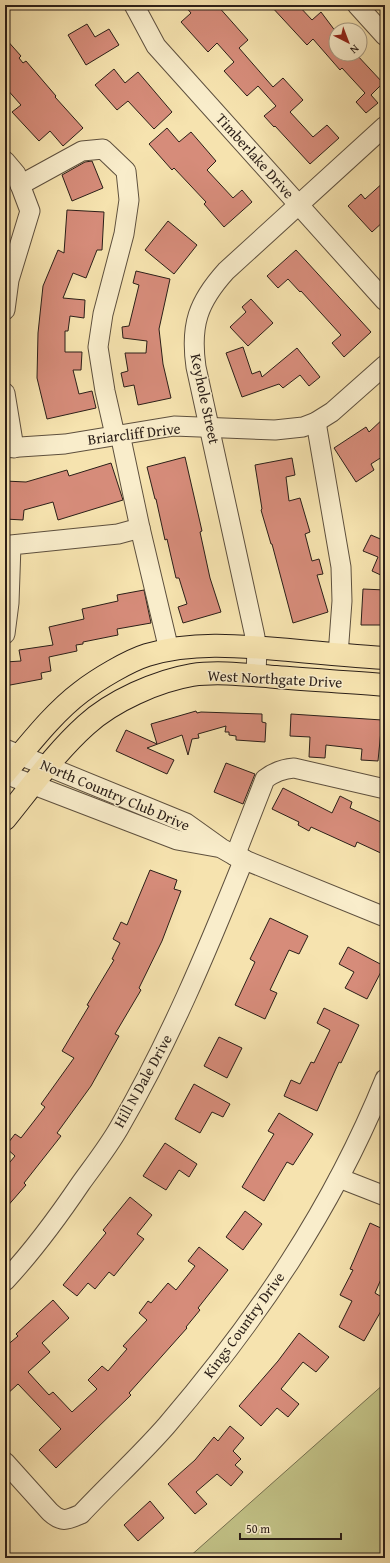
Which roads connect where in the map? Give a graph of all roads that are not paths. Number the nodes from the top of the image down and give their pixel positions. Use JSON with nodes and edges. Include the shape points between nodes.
{"nodes":[{"id":1,"x":134,"y":5,"type":"edge"},
{"id":2,"x":357,"y":5,"type":"edge"},
{"id":3,"x":385,"y":36,"type":"edge"},
{"id":4,"x":385,"y":126,"type":"edge"},
{"id":5,"x":5,"y":161,"type":"edge"},
{"id":6,"x":20,"y":185,"type":"junction"},
{"id":7,"x":299,"y":204,"type":"junction"},
{"id":8,"x":385,"y":301,"type":"edge"},
{"id":9,"x":5,"y":310,"type":"edge"},
{"id":10,"x":385,"y":365,"type":"edge"},
{"id":11,"x":5,"y":393,"type":"edge"},
{"id":12,"x":316,"y":422,"type":"junction"},
{"id":13,"x":210,"y":429,"type":"junction"},
{"id":14,"x":118,"y":434,"type":"junction"},
{"id":15,"x":10,"y":448,"type":"edge"},
{"id":16,"x":140,"y":528,"type":"junction"},
{"id":17,"x":8,"y":545,"type":"edge"},
{"id":18,"x":5,"y":634,"type":"edge"},
{"id":19,"x":257,"y":648,"type":"junction"},
{"id":20,"x":169,"y":650,"type":"junction"},
{"id":21,"x":338,"y":655,"type":"junction"},
{"id":22,"x":385,"y":658,"type":"edge"},
{"id":23,"x":256,"y":675,"type":"junction"},
{"id":24,"x":385,"y":685,"type":"edge"},
{"id":25,"x":13,"y":752,"type":"edge"},
{"id":26,"x":48,"y":766,"type":"junction"},
{"id":27,"x":5,"y":774,"type":"edge"},
{"id":28,"x":32,"y":785,"type":"junction"},
{"id":29,"x":385,"y":789,"type":"edge"},
{"id":30,"x":5,"y":819,"type":"edge"},
{"id":31,"x":233,"y":855,"type":"junction"},
{"id":32,"x":385,"y":917,"type":"edge"},
{"id":33,"x":385,"y":1079,"type":"edge"},
{"id":34,"x":339,"y":1178,"type":"junction"},
{"id":35,"x":385,"y":1196,"type":"edge"},
{"id":36,"x":5,"y":1281,"type":"edge"},
{"id":37,"x":5,"y":1462,"type":"edge"}],
"edges":[{"from":1,"to":7,"type":"street","name":"Timberlake Drive","via":[[156,46]]},
{"from":2,"to":3,"type":"street"},
{"from":4,"to":7,"type":"street","name":"Keyhole Street"},
{"from":5,"to":6,"type":"street","via":[[16,174]]},
{"from":6,"to":9,"type":"street","via":[[30,211],[10,280]]},
{"from":6,"to":14,"type":"street","via":[[82,151],[103,149],[126,172],[129,200],[124,234],[102,314],[98,347],[108,409]]},
{"from":7,"to":8,"type":"street","name":"Timberlake Drive"},
{"from":7,"to":13,"type":"street","name":"Keyhole Street","via":[[226,271],[203,301],[193,335],[196,367]]},
{"from":10,"to":12,"type":"street","name":"Briarcliff Drive","via":[[332,412]]},
{"from":11,"to":15,"type":"street"},
{"from":12,"to":13,"type":"street","name":"Briarcliff Drive","via":[[287,429]]},
{"from":12,"to":21,"type":"street","via":[[341,567],[342,602]]},
{"from":13,"to":14,"type":"street","name":"Briarcliff Drive","via":[[174,426]]},
{"from":13,"to":19,"type":"street","name":"Keyhole Street"},
{"from":14,"to":15,"type":"street","name":"Briarcliff Drive","via":[[65,444]]},
{"from":14,"to":16,"type":"street"},
{"from":16,"to":17,"type":"street","via":[[118,534]]},
{"from":16,"to":20,"type":"street"},
{"from":17,"to":18,"type":"street","via":[[9,603]]},
{"from":19,"to":20,"type":"main road","name":"West Northgate Drive","via":[[208,646]]},
{"from":19,"to":21,"type":"main road","name":"West Northgate Drive"},
{"from":19,"to":23,"type":"street","name":"Keyhole Street"},
{"from":20,"to":25,"type":"main road","name":"West Northgate Drive","via":[[132,662],[81,691]]},
{"from":21,"to":22,"type":"main road","name":"West Northgate Drive"},
{"from":23,"to":24,"type":"main road","name":"West Northgate Drive"},
{"from":23,"to":26,"type":"main road","name":"West Northgate Drive","via":[[192,675],[163,682],[139,692],[86,725]]},
{"from":25,"to":26,"type":"street","name":"North Country Club Drive"},
{"from":25,"to":27,"type":"main road","name":"West Northgate Drive"},
{"from":26,"to":28,"type":"main road","name":"West Northgate Drive"},
{"from":26,"to":31,"type":"street","name":"North Country Club Drive","via":[[186,823]]},
{"from":27,"to":28,"type":"street","name":"North Country Club Drive"},
{"from":28,"to":30,"type":"main road","name":"West Northgate Drive"},
{"from":28,"to":31,"type":"street","name":"North Country Club Drive","via":[[177,840]]},
{"from":29,"to":31,"type":"street","name":"Hill N Dale Drive","via":[[294,768],[274,772],[265,779]]},
{"from":31,"to":32,"type":"street","name":"North Country Club Drive"},
{"from":31,"to":36,"type":"street","name":"Hill N Dale Drive","via":[[217,924],[171,1032],[118,1129],[63,1209]]},
{"from":33,"to":34,"type":"street","name":"Kings Country Drive"},
{"from":34,"to":35,"type":"street"},
{"from":34,"to":37,"type":"street","name":"Kings Country Drive","via":[[270,1292],[240,1335],[166,1426],[81,1514],[69,1519],[58,1519]]}]}
